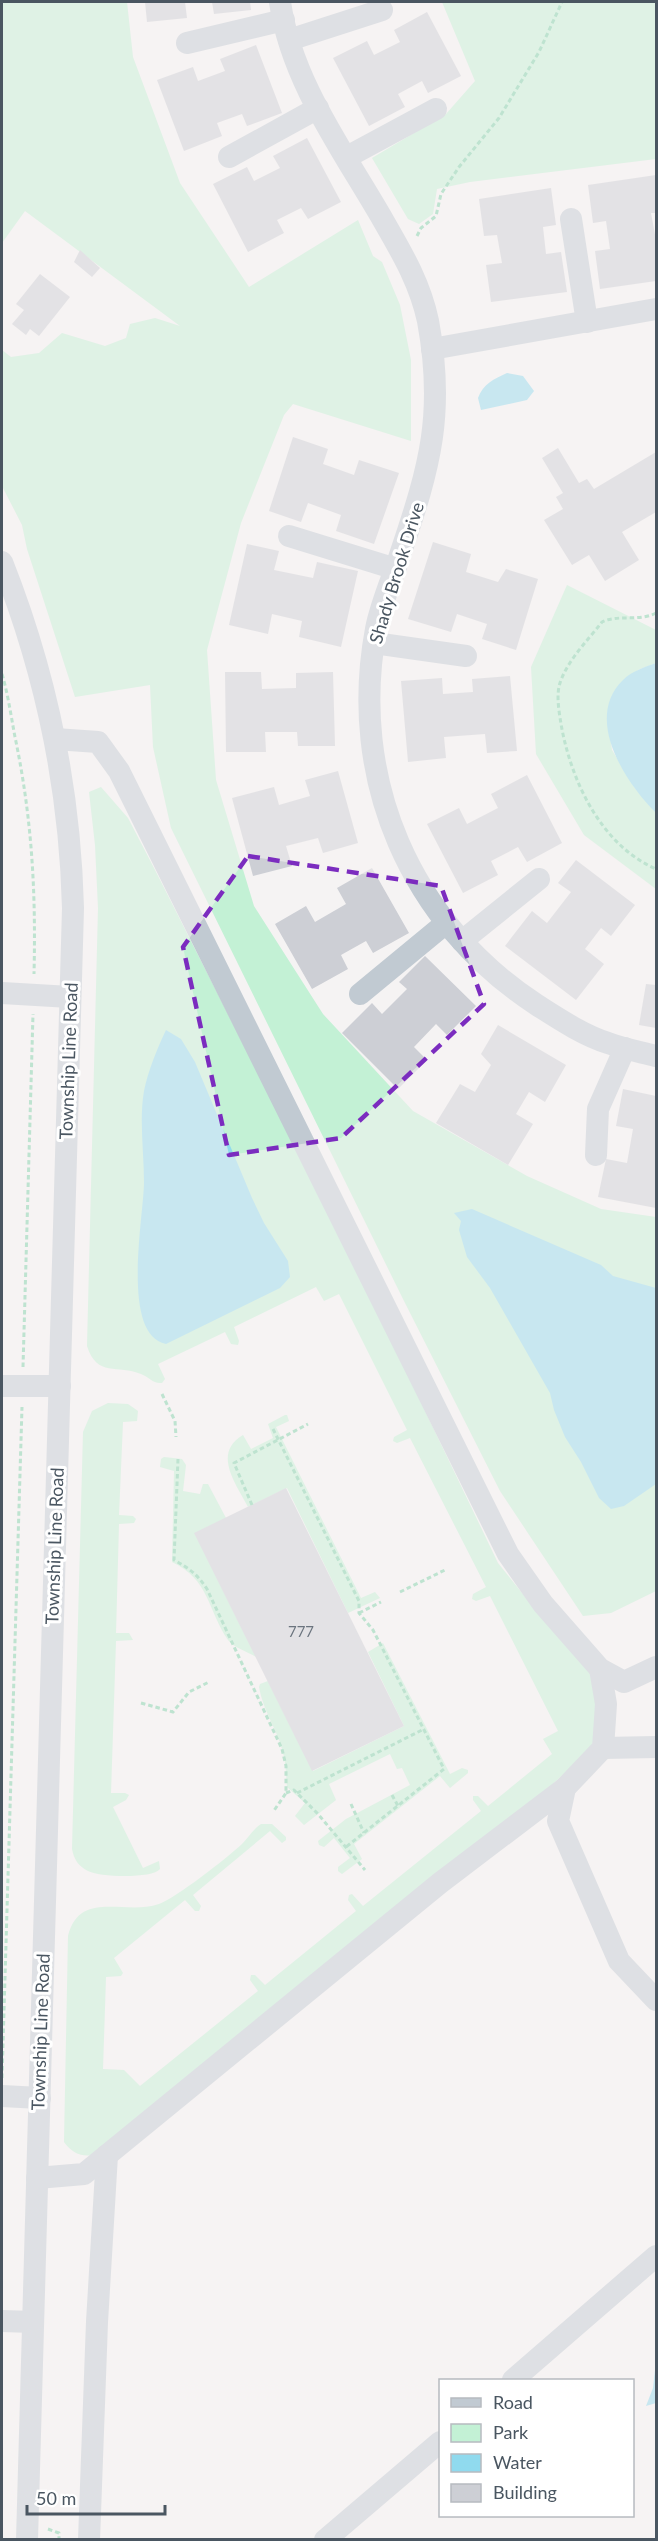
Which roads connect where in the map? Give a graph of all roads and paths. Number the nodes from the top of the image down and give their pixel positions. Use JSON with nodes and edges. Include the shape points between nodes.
{"nodes":[{"id":1,"x":562,"y":2,"type":"edge"},
{"id":2,"x":382,"y":10,"type":"dead end"},
{"id":3,"x":284,"y":20,"type":"edge"},
{"id":4,"x":187,"y":43,"type":"dead end"},
{"id":5,"x":318,"y":108,"type":"junction"},
{"id":6,"x":436,"y":109,"type":"dead end"},
{"id":7,"x":229,"y":157,"type":"dead end"},
{"id":8,"x":346,"y":157,"type":"junction"},
{"id":9,"x":571,"y":219,"type":"dead end"},
{"id":10,"x":416,"y":242,"type":"dead end"},
{"id":11,"x":657,"y":309,"type":"edge"},
{"id":12,"x":587,"y":322,"type":"junction"},
{"id":13,"x":432,"y":350,"type":"junction"},
{"id":14,"x":289,"y":536,"type":"dead end"},
{"id":15,"x":2,"y":562,"type":"edge"},
{"id":16,"x":396,"y":569,"type":"junction"},
{"id":17,"x":657,"y":613,"type":"edge"},
{"id":18,"x":374,"y":643,"type":"junction"},
{"id":19,"x":466,"y":656,"type":"dead end"},
{"id":20,"x":55,"y":739,"type":"junction"},
{"id":21,"x":657,"y":869,"type":"edge"},
{"id":22,"x":539,"y":879,"type":"dead end"},
{"id":23,"x":446,"y":923,"type":"junction"},
{"id":24,"x":462,"y":941,"type":"junction"},
{"id":25,"x":2,"y":993,"type":"edge"},
{"id":26,"x":360,"y":994,"type":"dead end"},
{"id":27,"x":70,"y":997,"type":"junction"},
{"id":28,"x":625,"y":1048,"type":"junction"},
{"id":29,"x":657,"y":1056,"type":"edge"},
{"id":30,"x":596,"y":1155,"type":"dead end"},
{"id":31,"x":2,"y":1386,"type":"edge"},
{"id":32,"x":60,"y":1386,"type":"junction"},
{"id":33,"x":162,"y":1395,"type":"dead end"},
{"id":34,"x":308,"y":1424,"type":"dead end"},
{"id":35,"x":273,"y":1429,"type":"dead end"},
{"id":36,"x":176,"y":1437,"type":"dead end"},
{"id":37,"x":278,"y":1439,"type":"junction"},
{"id":38,"x":178,"y":1459,"type":"dead end"},
{"id":39,"x":252,"y":1504,"type":"dead end"},
{"id":40,"x":447,"y":1569,"type":"dead end"},
{"id":41,"x":400,"y":1592,"type":"dead end"},
{"id":42,"x":381,"y":1602,"type":"dead end"},
{"id":43,"x":359,"y":1613,"type":"junction"},
{"id":44,"x":657,"y":1667,"type":"edge"},
{"id":45,"x":600,"y":1670,"type":"junction"},
{"id":46,"x":208,"y":1682,"type":"dead end"},
{"id":47,"x":141,"y":1703,"type":"dead end"},
{"id":48,"x":424,"y":1729,"type":"junction"},
{"id":49,"x":657,"y":1747,"type":"edge"},
{"id":50,"x":603,"y":1748,"type":"junction"},
{"id":51,"x":565,"y":1788,"type":"junction"},
{"id":52,"x":286,"y":1793,"type":"junction"},
{"id":53,"x":297,"y":1793,"type":"junction"},
{"id":54,"x":392,"y":1795,"type":"dead end"},
{"id":55,"x":351,"y":1804,"type":"dead end"},
{"id":56,"x":398,"y":1806,"type":"junction"},
{"id":57,"x":273,"y":1812,"type":"dead end"},
{"id":58,"x":364,"y":1833,"type":"junction"},
{"id":59,"x":346,"y":1847,"type":"junction"},
{"id":60,"x":365,"y":1870,"type":"dead end"},
{"id":61,"x":657,"y":2000,"type":"edge"},
{"id":62,"x":2,"y":2096,"type":"edge"},
{"id":63,"x":40,"y":2098,"type":"junction"},
{"id":64,"x":107,"y":2155,"type":"junction"},
{"id":65,"x":37,"y":2178,"type":"junction"},
{"id":66,"x":657,"y":2256,"type":"edge"},
{"id":67,"x":2,"y":2321,"type":"edge"},
{"id":68,"x":33,"y":2322,"type":"junction"},
{"id":69,"x":514,"y":2379,"type":"edge"},
{"id":70,"x":439,"y":2444,"type":"edge"},
{"id":71,"x":27,"y":2540,"type":"edge"},
{"id":72,"x":89,"y":2540,"type":"edge"},
{"id":73,"x":325,"y":2540,"type":"edge"}],
"edges":[{"from":1,"to":10,"type":"path","via":[[500,118],[459,166],[441,194],[436,216],[421,228]]},
{"from":2,"to":3,"type":"street"},
{"from":3,"to":4,"type":"street"},
{"from":3,"to":5,"type":"street","name":"Shady Brook Drive"},
{"from":5,"to":7,"type":"street"},
{"from":5,"to":8,"type":"street","name":"Shady Brook Drive"},
{"from":6,"to":8,"type":"street"},
{"from":8,"to":13,"type":"street","name":"Shady Brook Drive","via":[[412,272],[428,319]]},
{"from":9,"to":12,"type":"street"},
{"from":11,"to":12,"type":"street"},
{"from":12,"to":13,"type":"street"},
{"from":13,"to":16,"type":"street","name":"Shady Brook Drive","via":[[436,381],[434,434],[424,484]]},
{"from":14,"to":16,"type":"street"},
{"from":15,"to":20,"type":"street","name":"Township Line Road","via":[[36,658]]},
{"from":16,"to":18,"type":"street","name":"Shady Brook Drive"},
{"from":17,"to":21,"type":"path","via":[[602,622],[560,683],[558,697],[568,759],[593,810],[621,846]]},
{"from":18,"to":19,"type":"street"},
{"from":18,"to":23,"type":"street","name":"Shady Brook Drive","via":[[368,709],[376,772],[400,849]]},
{"from":20,"to":27,"type":"street","name":"Township Line Road","via":[[72,875]]},
{"from":20,"to":45,"type":"street","via":[[98,742],[119,771],[508,1554],[543,1604]]},
{"from":22,"to":24,"type":"street"},
{"from":23,"to":24,"type":"street","name":"Shady Brook Drive"},
{"from":23,"to":26,"type":"street"},
{"from":24,"to":28,"type":"street","name":"Shady Brook Drive","via":[[507,986],[560,1020]]},
{"from":25,"to":27,"type":"street"},
{"from":27,"to":32,"type":"street","name":"Township Line Road"},
{"from":28,"to":29,"type":"street","name":"Shady Brook Drive"},
{"from":28,"to":30,"type":"street","via":[[598,1108]]},
{"from":31,"to":32,"type":"street"},
{"from":32,"to":63,"type":"street","name":"Township Line Road"},
{"from":33,"to":36,"type":"path","via":[[175,1421]]},
{"from":34,"to":37,"type":"path"},
{"from":35,"to":37,"type":"path"},
{"from":37,"to":39,"type":"path","via":[[234,1463]]},
{"from":37,"to":43,"type":"path","via":[[359,1601]]},
{"from":38,"to":52,"type":"path","via":[[174,1560],[188,1567],[207,1589],[276,1732],[286,1766]]},
{"from":40,"to":41,"type":"path"},
{"from":42,"to":43,"type":"path"},
{"from":43,"to":48,"type":"path","via":[[373,1630]]},
{"from":44,"to":45,"type":"street","via":[[624,1682]]},
{"from":45,"to":50,"type":"street","via":[[606,1704]]},
{"from":46,"to":47,"type":"path","via":[[189,1692],[173,1712]]},
{"from":48,"to":53,"type":"path"},
{"from":48,"to":56,"type":"path","via":[[444,1769]]},
{"from":49,"to":50,"type":"street"},
{"from":50,"to":51,"type":"street"},
{"from":51,"to":61,"type":"street","via":[[558,1821],[619,1961]]},
{"from":51,"to":64,"type":"street","via":[[440,1883]]},
{"from":52,"to":53,"type":"path"},
{"from":52,"to":57,"type":"path"},
{"from":53,"to":59,"type":"path"},
{"from":54,"to":56,"type":"path"},
{"from":55,"to":58,"type":"path"},
{"from":56,"to":58,"type":"path"},
{"from":58,"to":59,"type":"path"},
{"from":59,"to":60,"type":"path"},
{"from":62,"to":63,"type":"street"},
{"from":63,"to":65,"type":"street","name":"Township Line Road"},
{"from":64,"to":65,"type":"street","via":[[84,2174]]},
{"from":64,"to":72,"type":"street"},
{"from":65,"to":68,"type":"street","name":"Township Line Road"},
{"from":66,"to":69,"type":"street"},
{"from":67,"to":68,"type":"street"},
{"from":68,"to":71,"type":"street","name":"Township Line Road"},
{"from":70,"to":73,"type":"street"}]}
